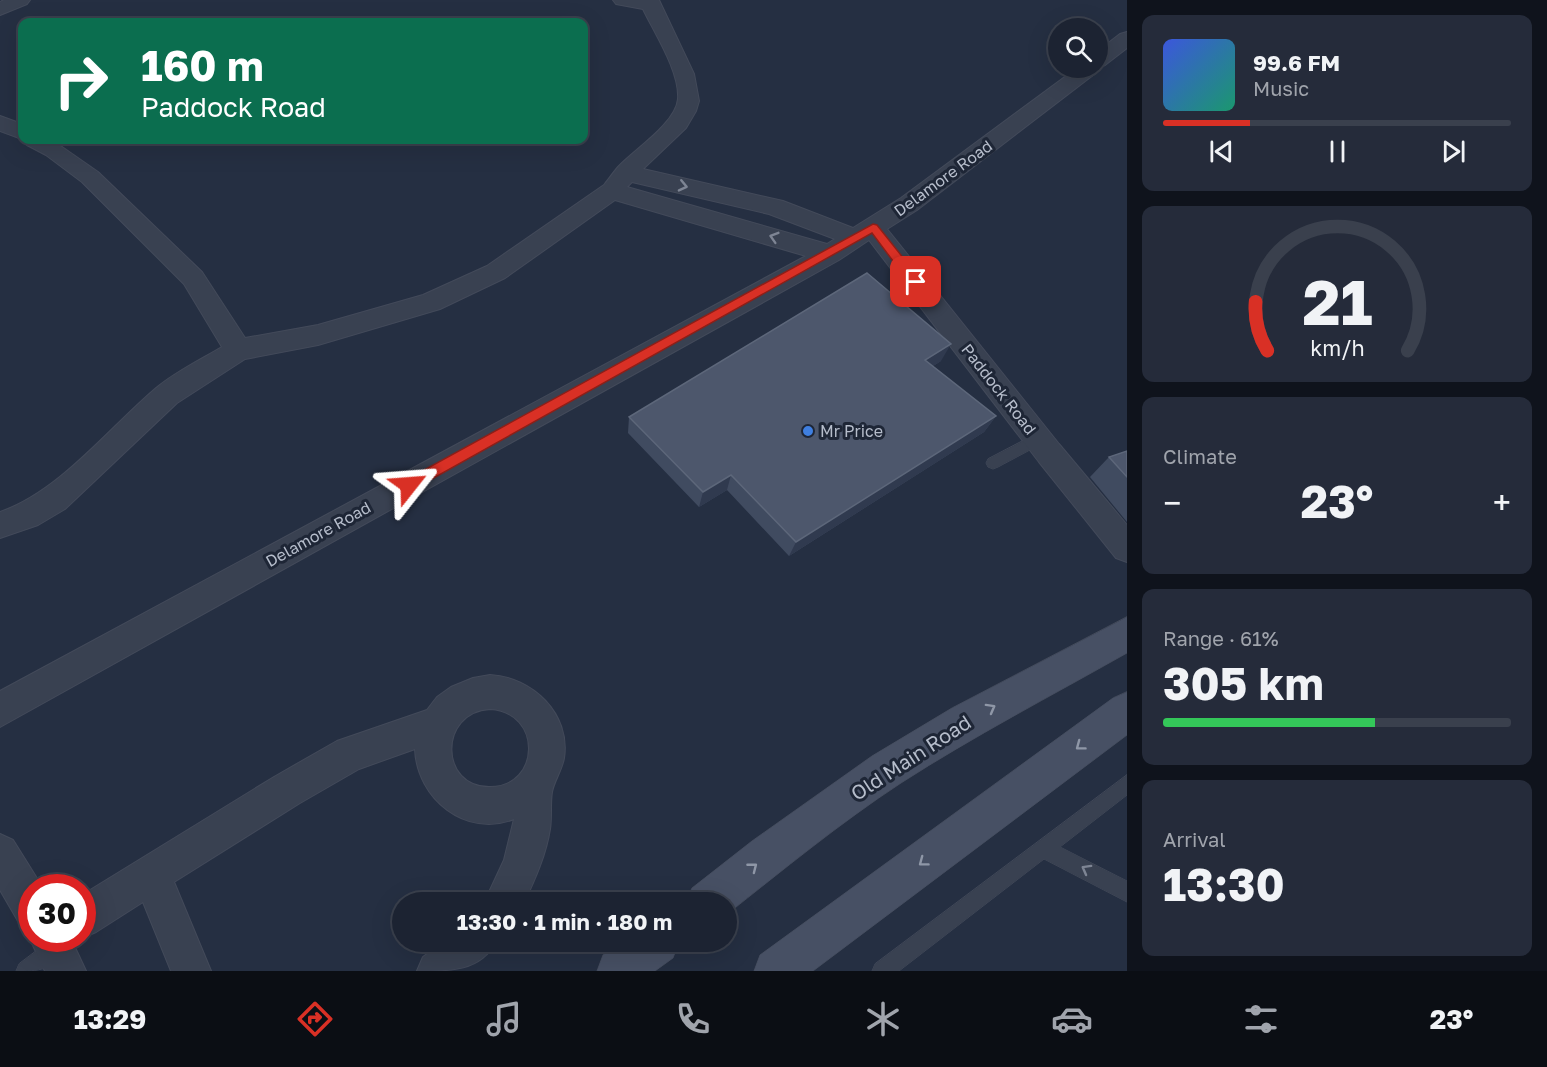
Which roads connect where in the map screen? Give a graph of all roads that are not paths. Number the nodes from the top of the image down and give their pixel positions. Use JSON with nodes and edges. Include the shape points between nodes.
{"nodes":[{"id":1,"x":20,"y":0,"type":"edge"},
{"id":2,"x":623,"y":0,"type":"edge"},
{"id":3,"x":650,"y":2,"type":"edge"},
{"id":4,"x":0,"y":9,"type":"edge"},
{"id":5,"x":1127,"y":38,"type":"edge"},
{"id":6,"x":1108,"y":53,"type":"edge"},
{"id":7,"x":1077,"y":78,"type":"edge"},
{"id":8,"x":0,"y":123,"type":"edge"},
{"id":9,"x":18,"y":130,"type":"edge"},
{"id":10,"x":43,"y":144,"type":"edge"},
{"id":11,"x":619,"y":182,"type":"junction"},
{"id":12,"x":864,"y":233,"type":"junction"},
{"id":13,"x":830,"y":254,"type":"junction"},
{"id":14,"x":238,"y":350,"type":"junction"},
{"id":15,"x":1038,"y":439,"type":"junction"},
{"id":16,"x":993,"y":463,"type":"dead end"},
{"id":17,"x":0,"y":525,"type":"edge"},
{"id":18,"x":1127,"y":548,"type":"edge"},
{"id":19,"x":1127,"y":634,"type":"edge"},
{"id":20,"x":0,"y":710,"type":"edge"},
{"id":21,"x":1127,"y":711,"type":"edge"},
{"id":22,"x":440,"y":723,"type":"junction"},
{"id":23,"x":1127,"y":784,"type":"edge"},
{"id":24,"x":533,"y":785,"type":"junction"},
{"id":25,"x":1043,"y":849,"type":"junction"},
{"id":26,"x":0,"y":853,"type":"edge"},
{"id":27,"x":152,"y":875,"type":"junction"},
{"id":28,"x":18,"y":883,"type":"edge"},
{"id":29,"x":508,"y":892,"type":"edge"},
{"id":30,"x":721,"y":892,"type":"edge"},
{"id":31,"x":1127,"y":892,"type":"edge"},
{"id":32,"x":96,"y":909,"type":"edge"},
{"id":33,"x":463,"y":952,"type":"edge"},
{"id":34,"x":644,"y":952,"type":"edge"},
{"id":35,"x":191,"y":971,"type":"edge"},
{"id":36,"x":437,"y":971,"type":"edge"},
{"id":37,"x":619,"y":971,"type":"edge"},
{"id":38,"x":776,"y":971,"type":"edge"},
{"id":39,"x":882,"y":971,"type":"edge"}],
"edges":[{"from":1,"to":4,"type":"street"},
{"from":2,"to":3,"type":"street"},
{"from":3,"to":11,"type":"street","via":[[674,51],[689,98],[678,123]]},
{"from":5,"to":6,"type":"street"},
{"from":7,"to":12,"type":"street","name":"Delamore Road","via":[[967,162]]},
{"from":8,"to":9,"type":"street"},
{"from":10,"to":14,"type":"street","via":[[90,177],[193,278]]},
{"from":11,"to":12,"type":"street","one_way":true,"via":[[775,207]]},
{"from":13,"to":11,"type":"street","one_way":true},
{"from":11,"to":14,"type":"street","via":[[496,272],[431,302],[318,335]]},
{"from":12,"to":13,"type":"street","name":"Delamore Road"},
{"from":12,"to":15,"type":"street","name":"Paddock Road"},
{"from":13,"to":20,"type":"street","name":"Delamore Road"},
{"from":14,"to":17,"type":"street","via":[[167,395],[54,500],[27,516]]},
{"from":15,"to":16,"type":"lane"},
{"from":15,"to":18,"type":"street","name":"Paddock Road"},
{"from":30,"to":19,"type":"main road","name":"Old Main Road","one_way":true,"via":[[886,770]]},
{"from":21,"to":38,"type":"main road","one_way":true},
{"from":22,"to":24,"type":"street","via":[[434,755],[437,771],[456,797],[488,807],[520,797]]},
{"from":22,"to":24,"type":"street","via":[[450,710],[477,693],[508,693],[523,700],[543,723],[547,739],[547,755]]},
{"from":22,"to":27,"type":"street","via":[[350,754]]},
{"from":23,"to":25,"type":"lane"},
{"from":24,"to":29,"type":"street","via":[[535,811],[531,836]]},
{"from":31,"to":25,"type":"lane","one_way":true},
{"from":25,"to":39,"type":"lane"},
{"from":26,"to":28,"type":"street"},
{"from":27,"to":32,"type":"street"},
{"from":27,"to":35,"type":"street"},
{"from":33,"to":36,"type":"street"},
{"from":34,"to":37,"type":"main road"}]}
